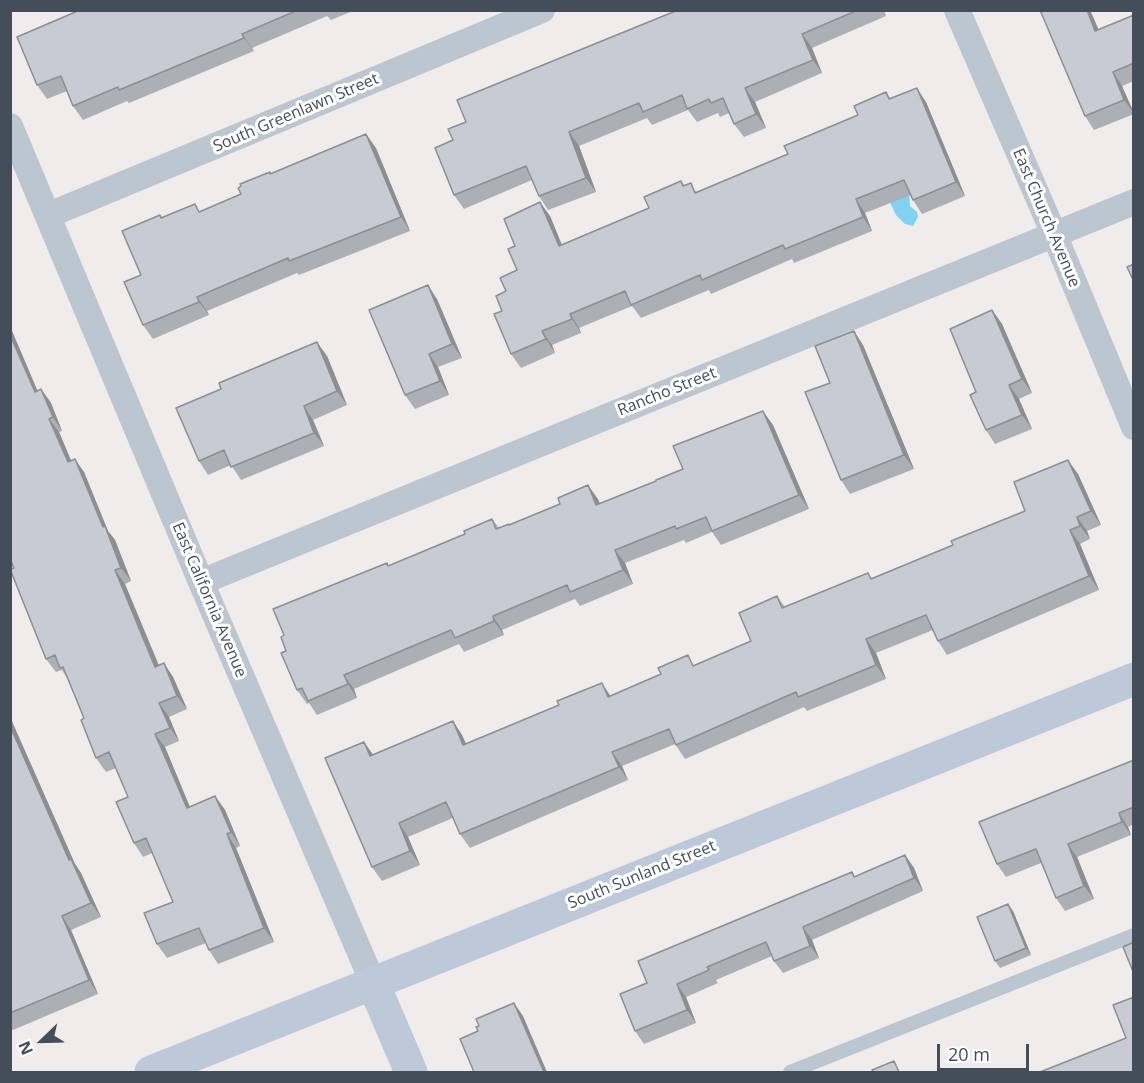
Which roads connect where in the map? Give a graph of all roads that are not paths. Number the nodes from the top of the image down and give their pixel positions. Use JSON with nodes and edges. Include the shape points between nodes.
{"nodes":[{"id":1,"x":542,"y":10,"type":"edge"},
{"id":2,"x":957,"y":10,"type":"edge"},
{"id":3,"x":10,"y":126,"type":"edge"},
{"id":4,"x":1134,"y":202,"type":"edge"},
{"id":5,"x":49,"y":215,"type":"junction"},
{"id":6,"x":1054,"y":234,"type":"junction"},
{"id":7,"x":1134,"y":427,"type":"edge"},
{"id":8,"x":201,"y":582,"type":"junction"},
{"id":9,"x":1134,"y":679,"type":"edge"},
{"id":10,"x":1134,"y":935,"type":"edge"},
{"id":11,"x":373,"y":983,"type":"junction"},
{"id":12,"x":151,"y":1072,"type":"edge"},
{"id":13,"x":411,"y":1072,"type":"edge"},
{"id":14,"x":790,"y":1072,"type":"edge"}],
"edges":[{"from":1,"to":5,"type":"street","name":"South Greenlawn Street"},
{"from":2,"to":6,"type":"street","name":"East Church Avenue"},
{"from":3,"to":5,"type":"street","name":"East California Avenue"},
{"from":4,"to":6,"type":"street","name":"Rancho Street"},
{"from":5,"to":8,"type":"street","name":"East California Avenue"},
{"from":6,"to":7,"type":"street","name":"East Church Avenue"},
{"from":6,"to":8,"type":"street","name":"Rancho Street"},
{"from":8,"to":11,"type":"street","name":"East California Avenue"},
{"from":9,"to":11,"type":"street","name":"South Sunland Street"},
{"from":10,"to":14,"type":"lane"},
{"from":11,"to":12,"type":"street","name":"South Sunland Street"},
{"from":11,"to":13,"type":"street","name":"East California Avenue"}]}
